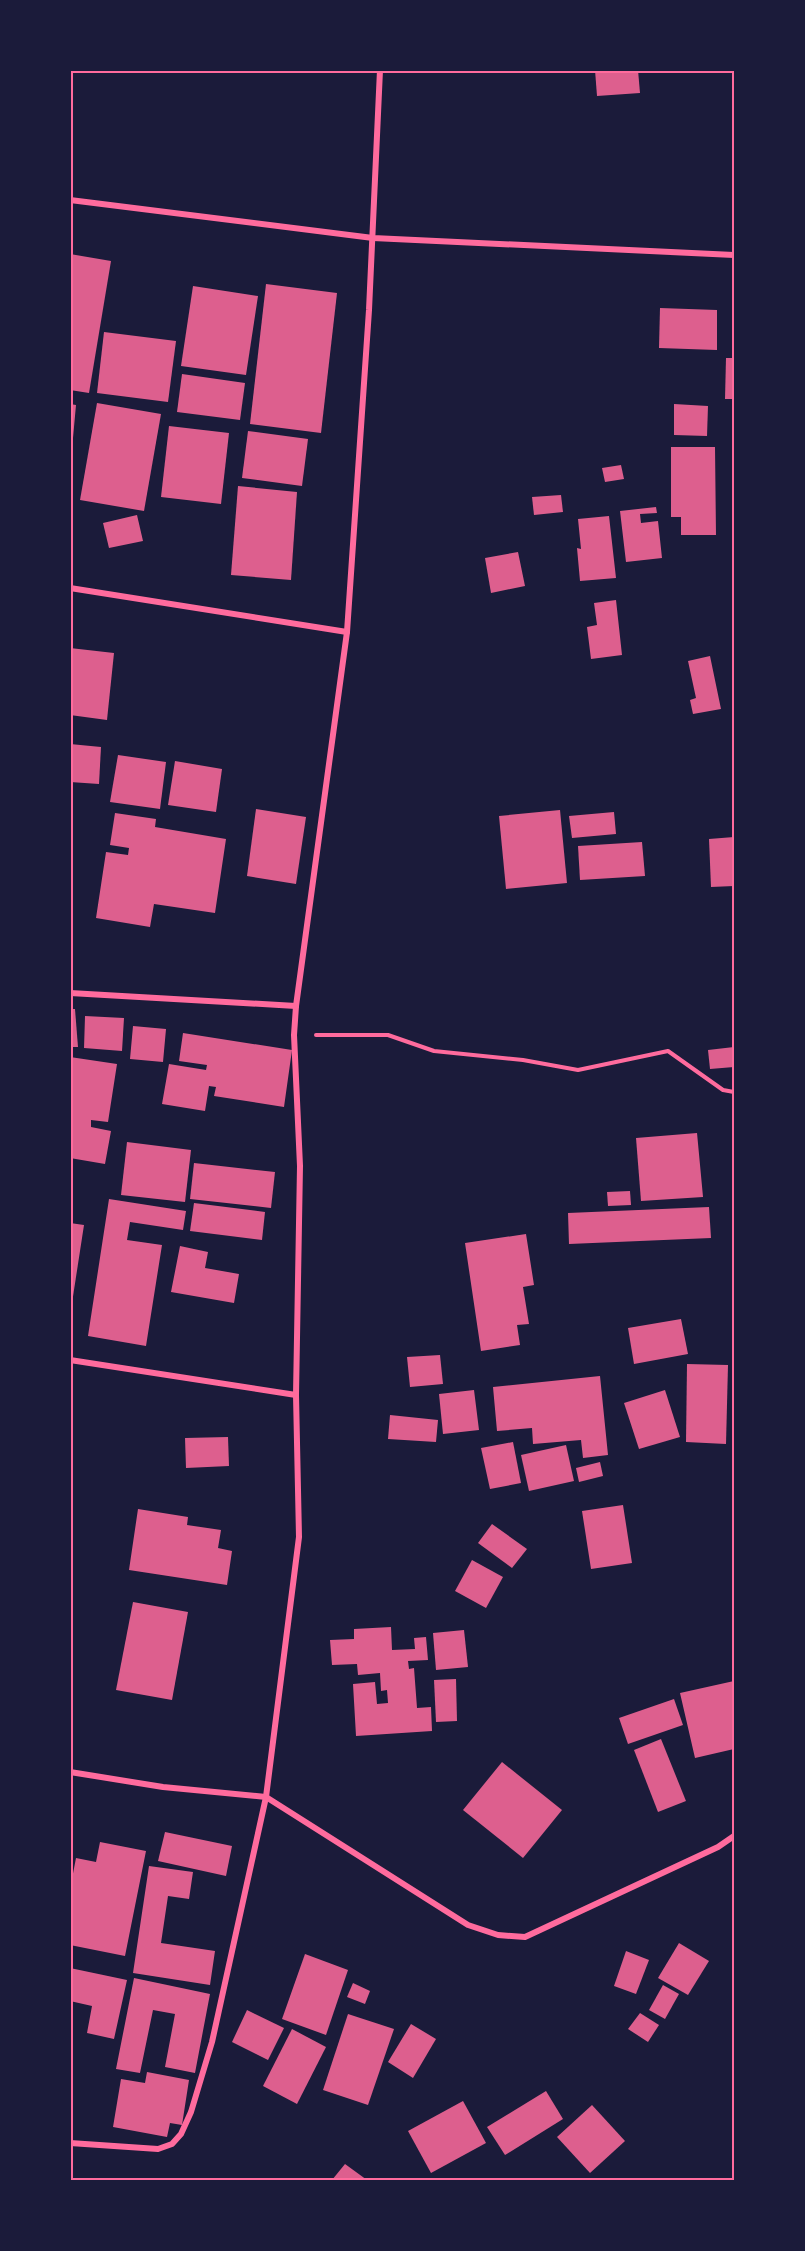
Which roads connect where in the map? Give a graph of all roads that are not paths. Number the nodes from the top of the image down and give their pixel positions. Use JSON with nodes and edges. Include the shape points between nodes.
{"nodes":[{"id":1,"x":380,"y":70,"type":"edge"},
{"id":2,"x":70,"y":200,"type":"edge"},
{"id":3,"x":373,"y":238,"type":"junction"},
{"id":4,"x":735,"y":255,"type":"edge"},
{"id":5,"x":70,"y":588,"type":"edge"},
{"id":6,"x":346,"y":632,"type":"junction"},
{"id":7,"x":70,"y":993,"type":"edge"},
{"id":8,"x":296,"y":1006,"type":"junction"},
{"id":9,"x":70,"y":1360,"type":"edge"},
{"id":10,"x":296,"y":1395,"type":"junction"},
{"id":11,"x":70,"y":1772,"type":"edge"},
{"id":12,"x":266,"y":1797,"type":"junction"},
{"id":13,"x":735,"y":1836,"type":"edge"},
{"id":14,"x":70,"y":2143,"type":"edge"}],
"edges":[{"from":1,"to":3,"type":"street"},
{"from":2,"to":3,"type":"street"},
{"from":3,"to":4,"type":"street"},
{"from":3,"to":6,"type":"street"},
{"from":5,"to":6,"type":"street"},
{"from":6,"to":8,"type":"street"},
{"from":7,"to":8,"type":"street"},
{"from":8,"to":10,"type":"street","via":[[300,1166]]},
{"from":9,"to":10,"type":"street"},
{"from":10,"to":12,"type":"street","via":[[299,1537]]},
{"from":11,"to":12,"type":"street","via":[[163,1787]]},
{"from":12,"to":13,"type":"street","via":[[468,1925],[498,1935],[525,1937]]},
{"from":12,"to":14,"type":"street","via":[[212,2042],[181,2134],[172,2144],[158,2149]]}]}
